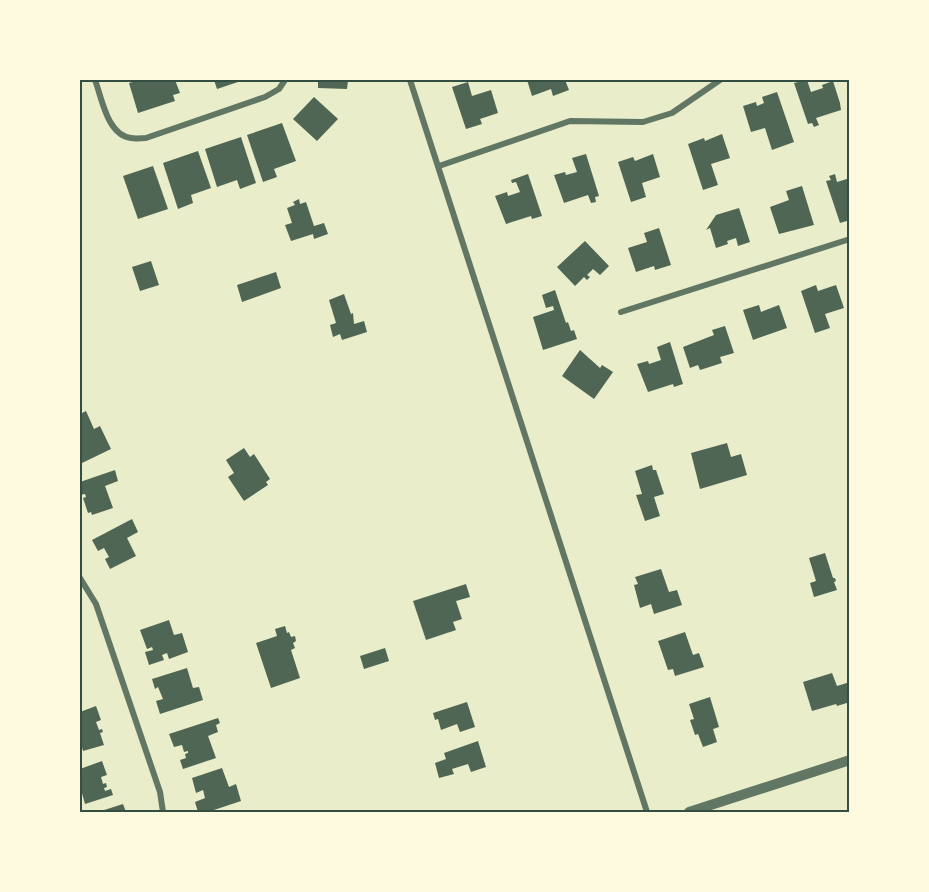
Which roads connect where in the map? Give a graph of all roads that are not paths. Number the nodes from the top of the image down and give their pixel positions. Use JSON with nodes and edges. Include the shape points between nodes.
{"nodes":[{"id":1,"x":95,"y":80,"type":"edge"},
{"id":2,"x":285,"y":80,"type":"edge"},
{"id":3,"x":410,"y":80,"type":"edge"},
{"id":4,"x":720,"y":80,"type":"edge"},
{"id":5,"x":439,"y":166,"type":"junction"},
{"id":6,"x":849,"y":239,"type":"edge"},
{"id":7,"x":621,"y":312,"type":"dead end"},
{"id":8,"x":80,"y":578,"type":"edge"},
{"id":9,"x":849,"y":760,"type":"edge"},
{"id":10,"x":163,"y":813,"type":"edge"},
{"id":11,"x":647,"y":813,"type":"edge"},
{"id":12,"x":689,"y":813,"type":"edge"}],
"edges":[{"from":1,"to":2,"type":"street","via":[[114,127],[132,139],[146,138],[265,97]]},
{"from":3,"to":5,"type":"street"},
{"from":4,"to":5,"type":"street","via":[[672,113],[643,122],[570,121]]},
{"from":5,"to":11,"type":"street"},
{"from":6,"to":7,"type":"street"},
{"from":8,"to":10,"type":"street","via":[[96,604],[160,792]]},
{"from":9,"to":12,"type":"street"}]}
